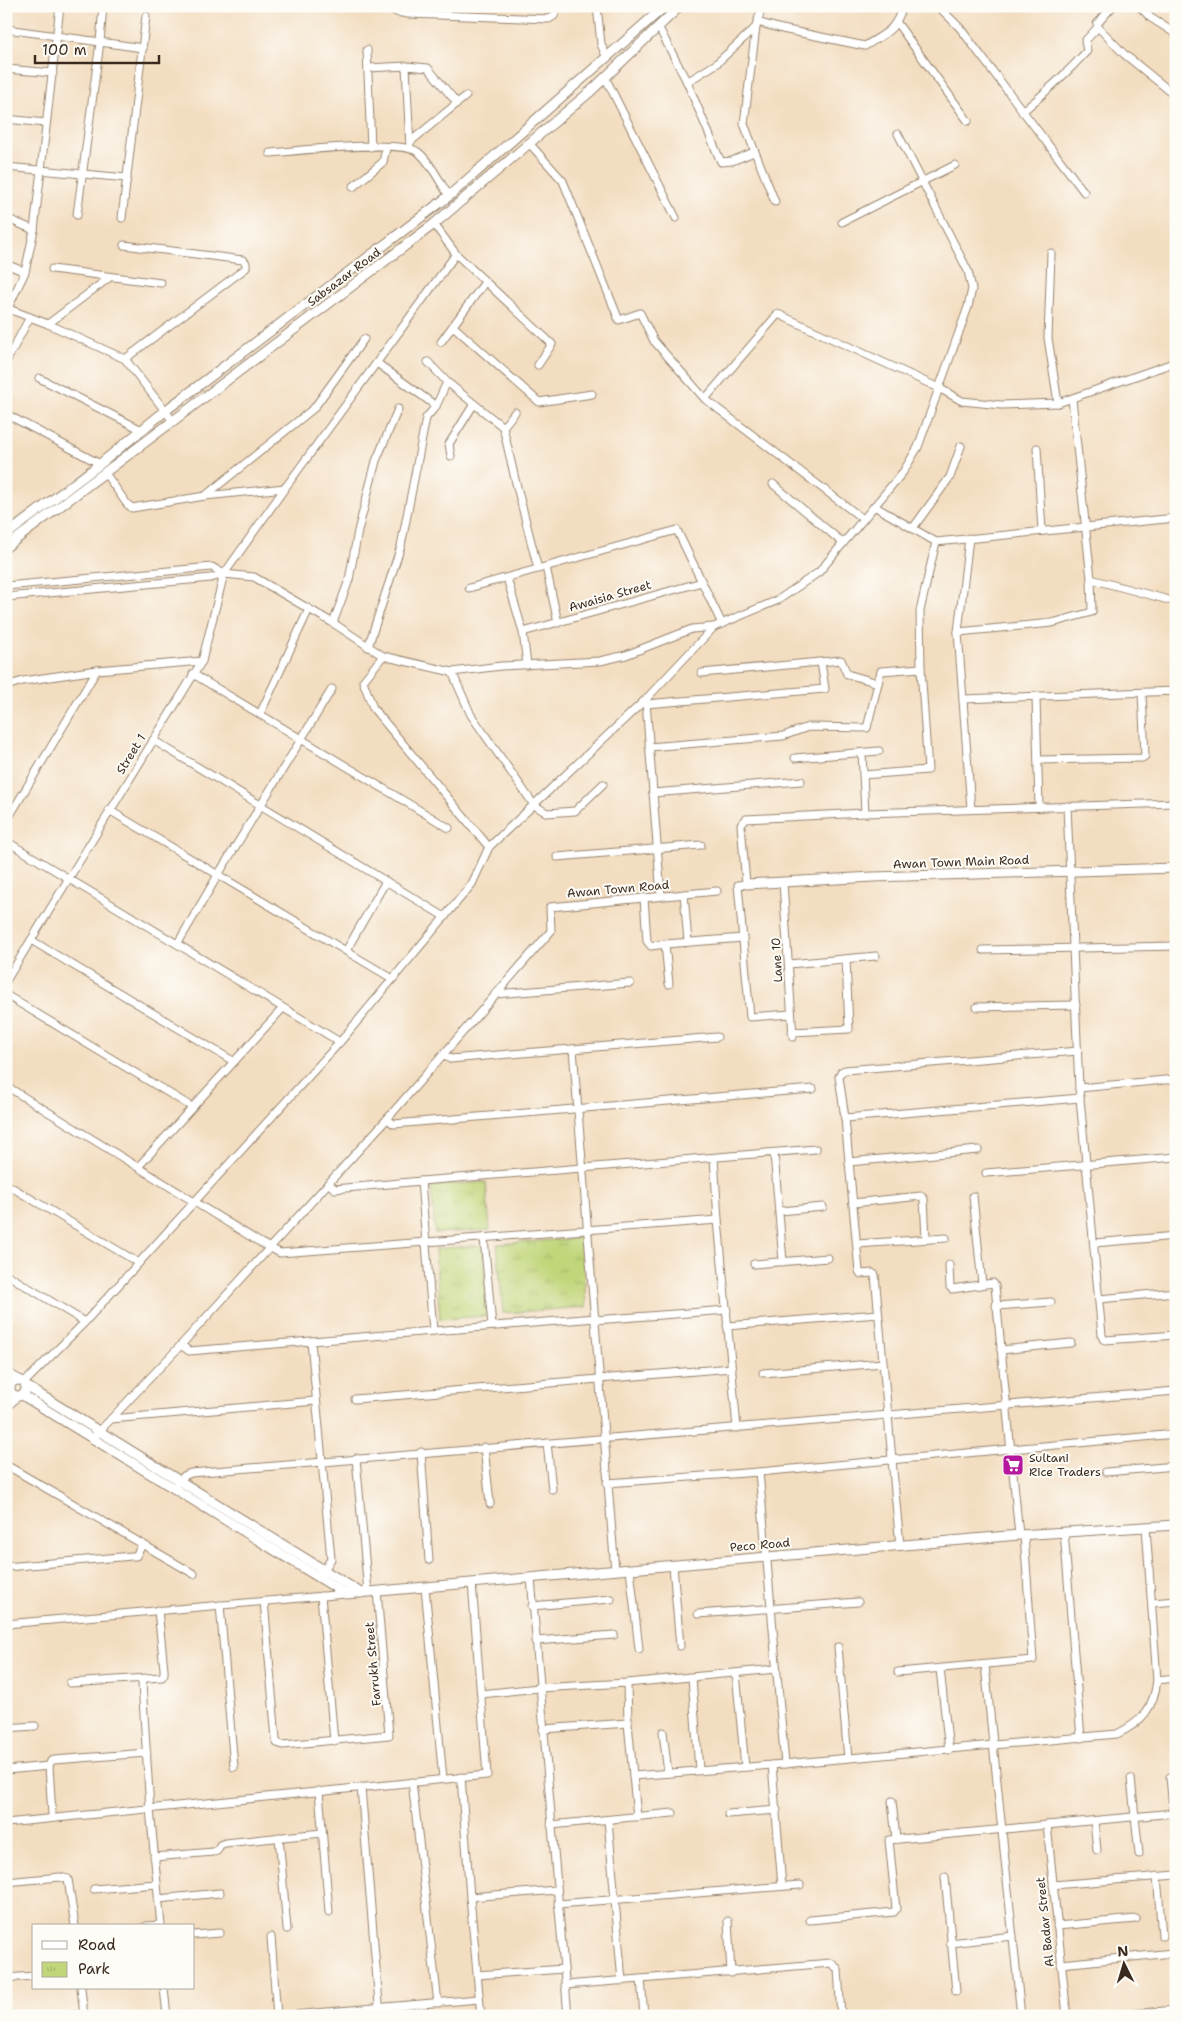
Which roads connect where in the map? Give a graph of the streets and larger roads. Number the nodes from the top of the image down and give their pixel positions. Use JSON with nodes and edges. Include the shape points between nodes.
{"nodes":[{"id":1,"x":60,"y":6,"type":"edge"},
{"id":2,"x":103,"y":6,"type":"edge"},
{"id":3,"x":392,"y":6,"type":"edge"},
{"id":4,"x":557,"y":6,"type":"edge"},
{"id":5,"x":597,"y":6,"type":"edge"},
{"id":6,"x":665,"y":6,"type":"edge"},
{"id":7,"x":680,"y":6,"type":"edge"},
{"id":8,"x":762,"y":6,"type":"edge"},
{"id":9,"x":902,"y":6,"type":"edge"},
{"id":10,"x":938,"y":6,"type":"edge"},
{"id":11,"x":1113,"y":6,"type":"edge"},
{"id":12,"x":1139,"y":6,"type":"edge"},
{"id":13,"x":146,"y":16,"type":"dead end"},
{"id":14,"x":757,"y":24,"type":"junction"},
{"id":15,"x":897,"y":24,"type":"junction"},
{"id":16,"x":1098,"y":27,"type":"junction"},
{"id":17,"x":659,"y":28,"type":"junction"},
{"id":18,"x":6,"y":29,"type":"edge"},
{"id":19,"x":1176,"y":34,"type":"edge"},
{"id":20,"x":57,"y":35,"type":"junction"},
{"id":21,"x":100,"y":42,"type":"junction"},
{"id":22,"x":143,"y":48,"type":"junction"},
{"id":23,"x":367,"y":50,"type":"dead end"},
{"id":24,"x":607,"y":58,"type":"junction"},
{"id":25,"x":406,"y":66,"type":"junction"},
{"id":26,"x":368,"y":68,"type":"junction"},
{"id":27,"x":6,"y":69,"type":"edge"},
{"id":28,"x":53,"y":73,"type":"junction"},
{"id":29,"x":605,"y":77,"type":"junction"},
{"id":30,"x":687,"y":82,"type":"junction"},
{"id":31,"x":466,"y":96,"type":"dead end"},
{"id":32,"x":1176,"y":96,"type":"edge"},
{"id":33,"x":457,"y":103,"type":"junction"},
{"id":34,"x":1022,"y":112,"type":"junction"},
{"id":35,"x":6,"y":118,"type":"edge"},
{"id":36,"x":968,"y":121,"type":"dead end"},
{"id":37,"x":46,"y":123,"type":"junction"},
{"id":38,"x":898,"y":134,"type":"dead end"},
{"id":39,"x":529,"y":144,"type":"junction"},
{"id":40,"x":410,"y":145,"type":"junction"},
{"id":41,"x":371,"y":147,"type":"junction"},
{"id":42,"x":386,"y":148,"type":"junction"},
{"id":43,"x":754,"y":152,"type":"junction"},
{"id":44,"x":270,"y":153,"type":"dead end"},
{"id":45,"x":955,"y":164,"type":"dead end"},
{"id":46,"x":6,"y":167,"type":"edge"},
{"id":47,"x":40,"y":171,"type":"junction"},
{"id":48,"x":83,"y":173,"type":"junction"},
{"id":49,"x":127,"y":178,"type":"junction"},
{"id":50,"x":922,"y":182,"type":"junction"},
{"id":51,"x":352,"y":186,"type":"dead end"},
{"id":52,"x":1084,"y":192,"type":"dead end"},
{"id":53,"x":449,"y":196,"type":"junction"},
{"id":54,"x":775,"y":202,"type":"dead end"},
{"id":55,"x":77,"y":215,"type":"dead end"},
{"id":56,"x":6,"y":218,"type":"edge"},
{"id":57,"x":122,"y":218,"type":"dead end"},
{"id":58,"x":676,"y":218,"type":"dead end"},
{"id":59,"x":842,"y":222,"type":"dead end"},
{"id":60,"x":434,"y":224,"type":"junction"},
{"id":61,"x":34,"y":230,"type":"junction"},
{"id":62,"x":124,"y":245,"type":"dead end"},
{"id":63,"x":1051,"y":253,"type":"dead end"},
{"id":64,"x":456,"y":254,"type":"junction"},
{"id":65,"x":6,"y":264,"type":"edge"},
{"id":66,"x":52,"y":269,"type":"dead end"},
{"id":67,"x":25,"y":272,"type":"junction"},
{"id":68,"x":110,"y":277,"type":"junction"},
{"id":69,"x":484,"y":282,"type":"junction"},
{"id":70,"x":161,"y":283,"type":"dead end"},
{"id":71,"x":7,"y":308,"type":"edge"},
{"id":72,"x":30,"y":318,"type":"junction"},
{"id":73,"x":48,"y":324,"type":"junction"},
{"id":74,"x":453,"y":326,"type":"junction"},
{"id":75,"x":364,"y":339,"type":"dead end"},
{"id":76,"x":441,"y":342,"type":"dead end"},
{"id":77,"x":125,"y":359,"type":"junction"},
{"id":78,"x":6,"y":362,"type":"edge"},
{"id":79,"x":428,"y":362,"type":"dead end"},
{"id":80,"x":1176,"y":362,"type":"edge"},
{"id":81,"x":377,"y":363,"type":"junction"},
{"id":82,"x":538,"y":365,"type":"dead end"},
{"id":83,"x":39,"y":378,"type":"dead end"},
{"id":84,"x":206,"y":381,"type":"junction"},
{"id":85,"x":447,"y":382,"type":"junction"},
{"id":86,"x":939,"y":388,"type":"junction"},
{"id":87,"x":214,"y":391,"type":"junction"},
{"id":88,"x":592,"y":394,"type":"dead end"},
{"id":89,"x":705,"y":399,"type":"junction"},
{"id":90,"x":1072,"y":399,"type":"junction"},
{"id":91,"x":1058,"y":403,"type":"junction"},
{"id":92,"x":474,"y":404,"type":"junction"},
{"id":93,"x":436,"y":406,"type":"junction"},
{"id":94,"x":398,"y":409,"type":"dead end"},
{"id":95,"x":166,"y":411,"type":"junction"},
{"id":96,"x":515,"y":412,"type":"dead end"},
{"id":97,"x":6,"y":414,"type":"edge"},
{"id":98,"x":173,"y":421,"type":"junction"},
{"id":99,"x":503,"y":427,"type":"junction"},
{"id":100,"x":142,"y":430,"type":"junction"},
{"id":101,"x":961,"y":446,"type":"dead end"},
{"id":102,"x":1037,"y":448,"type":"dead end"},
{"id":103,"x":451,"y":456,"type":"dead end"},
{"id":104,"x":100,"y":464,"type":"junction"},
{"id":105,"x":105,"y":473,"type":"junction"},
{"id":106,"x":773,"y":484,"type":"dead end"},
{"id":107,"x":284,"y":488,"type":"junction"},
{"id":108,"x":205,"y":496,"type":"junction"},
{"id":109,"x":874,"y":506,"type":"junction"},
{"id":110,"x":1176,"y":518,"type":"edge"},
{"id":111,"x":863,"y":519,"type":"junction"},
{"id":112,"x":1086,"y":526,"type":"junction"},
{"id":113,"x":913,"y":528,"type":"junction"},
{"id":114,"x":1042,"y":531,"type":"junction"},
{"id":115,"x":6,"y":535,"type":"edge"},
{"id":116,"x":969,"y":538,"type":"junction"},
{"id":117,"x":936,"y":542,"type":"junction"},
{"id":118,"x":843,"y":543,"type":"junction"},
{"id":119,"x":6,"y":546,"type":"edge"},
{"id":120,"x":542,"y":568,"type":"junction"},
{"id":121,"x":224,"y":574,"type":"junction"},
{"id":122,"x":507,"y":578,"type":"junction"},
{"id":123,"x":1091,"y":579,"type":"junction"},
{"id":124,"x":702,"y":582,"type":"junction"},
{"id":125,"x":6,"y":586,"type":"edge"},
{"id":126,"x":469,"y":588,"type":"dead end"},
{"id":127,"x":6,"y":597,"type":"edge"},
{"id":128,"x":1176,"y":602,"type":"edge"},
{"id":129,"x":309,"y":609,"type":"junction"},
{"id":130,"x":332,"y":623,"type":"junction"},
{"id":131,"x":558,"y":623,"type":"junction"},
{"id":132,"x":722,"y":624,"type":"junction"},
{"id":133,"x":714,"y":627,"type":"junction"},
{"id":134,"x":523,"y":632,"type":"junction"},
{"id":135,"x":958,"y":632,"type":"junction"},
{"id":136,"x":368,"y":647,"type":"junction"},
{"id":137,"x":383,"y":656,"type":"junction"},
{"id":138,"x":202,"y":661,"type":"junction"},
{"id":139,"x":821,"y":662,"type":"junction"},
{"id":140,"x":527,"y":664,"type":"junction"},
{"id":141,"x":921,"y":668,"type":"junction"},
{"id":142,"x":97,"y":670,"type":"junction"},
{"id":143,"x":452,"y":672,"type":"junction"},
{"id":144,"x":702,"y":673,"type":"dead end"},
{"id":145,"x":193,"y":674,"type":"junction"},
{"id":146,"x":878,"y":683,"type":"junction"},
{"id":147,"x":6,"y":686,"type":"edge"},
{"id":148,"x":332,"y":690,"type":"dead end"},
{"id":149,"x":1176,"y":691,"type":"edge"},
{"id":150,"x":1142,"y":692,"type":"junction"},
{"id":151,"x":1036,"y":697,"type":"junction"},
{"id":152,"x":963,"y":699,"type":"junction"},
{"id":153,"x":646,"y":701,"type":"junction"},
{"id":154,"x":260,"y":714,"type":"junction"},
{"id":155,"x":301,"y":739,"type":"junction"},
{"id":156,"x":153,"y":740,"type":"junction"},
{"id":157,"x":649,"y":747,"type":"junction"},
{"id":158,"x":879,"y":751,"type":"dead end"},
{"id":159,"x":862,"y":753,"type":"junction"},
{"id":160,"x":795,"y":758,"type":"dead end"},
{"id":161,"x":1038,"y":760,"type":"junction"},
{"id":162,"x":863,"y":775,"type":"junction"},
{"id":163,"x":800,"y":781,"type":"dead end"},
{"id":164,"x":603,"y":784,"type":"dead end"},
{"id":165,"x":653,"y":793,"type":"junction"},
{"id":166,"x":1176,"y":803,"type":"edge"},
{"id":167,"x":534,"y":804,"type":"junction"},
{"id":168,"x":260,"y":806,"type":"junction"},
{"id":169,"x":1067,"y":806,"type":"junction"},
{"id":170,"x":1039,"y":807,"type":"junction"},
{"id":171,"x":970,"y":809,"type":"junction"},
{"id":172,"x":109,"y":810,"type":"junction"},
{"id":173,"x":866,"y":813,"type":"junction"},
{"id":174,"x":6,"y":822,"type":"edge"},
{"id":175,"x":449,"y":828,"type":"dead end"},
{"id":176,"x":6,"y":841,"type":"edge"},
{"id":177,"x":701,"y":845,"type":"dead end"},
{"id":178,"x":490,"y":847,"type":"junction"},
{"id":179,"x":657,"y":849,"type":"junction"},
{"id":180,"x":557,"y":857,"type":"dead end"},
{"id":181,"x":1176,"y":868,"type":"edge"},
{"id":182,"x":1071,"y":871,"type":"junction"},
{"id":183,"x":218,"y":874,"type":"junction"},
{"id":184,"x":68,"y":879,"type":"junction"},
{"id":185,"x":386,"y":881,"type":"junction"},
{"id":186,"x":783,"y":882,"type":"junction"},
{"id":187,"x":746,"y":884,"type":"junction"},
{"id":188,"x":717,"y":891,"type":"dead end"},
{"id":189,"x":684,"y":894,"type":"junction"},
{"id":190,"x":661,"y":896,"type":"junction"},
{"id":191,"x":644,"y":898,"type":"junction"},
{"id":192,"x":445,"y":917,"type":"junction"},
{"id":193,"x":743,"y":938,"type":"junction"},
{"id":194,"x":31,"y":940,"type":"junction"},
{"id":195,"x":688,"y":942,"type":"junction"},
{"id":196,"x":178,"y":944,"type":"junction"},
{"id":197,"x":665,"y":944,"type":"junction"},
{"id":198,"x":1176,"y":946,"type":"edge"},
{"id":199,"x":1074,"y":947,"type":"junction"},
{"id":200,"x":983,"y":950,"type":"dead end"},
{"id":201,"x":346,"y":951,"type":"junction"},
{"id":202,"x":876,"y":956,"type":"dead end"},
{"id":203,"x":846,"y":959,"type":"junction"},
{"id":204,"x":789,"y":964,"type":"junction"},
{"id":205,"x":393,"y":979,"type":"junction"},
{"id":206,"x":6,"y":981,"type":"edge"},
{"id":207,"x":630,"y":983,"type":"dead end"},
{"id":208,"x":669,"y":984,"type":"dead end"},
{"id":209,"x":496,"y":994,"type":"junction"},
{"id":210,"x":6,"y":995,"type":"edge"},
{"id":211,"x":1076,"y":1005,"type":"junction"},
{"id":212,"x":977,"y":1007,"type":"dead end"},
{"id":213,"x":283,"y":1008,"type":"junction"},
{"id":214,"x":791,"y":1014,"type":"junction"},
{"id":215,"x":717,"y":1037,"type":"dead end"},
{"id":216,"x":340,"y":1042,"type":"junction"},
{"id":217,"x":573,"y":1049,"type":"junction"},
{"id":218,"x":1078,"y":1051,"type":"junction"},
{"id":219,"x":444,"y":1055,"type":"junction"},
{"id":220,"x":233,"y":1061,"type":"junction"},
{"id":221,"x":1176,"y":1079,"type":"edge"},
{"id":222,"x":6,"y":1086,"type":"edge"},
{"id":223,"x":1080,"y":1088,"type":"junction"},
{"id":224,"x":813,"y":1089,"type":"dead end"},
{"id":225,"x":1080,"y":1098,"type":"junction"},
{"id":226,"x":192,"y":1106,"type":"junction"},
{"id":227,"x":578,"y":1109,"type":"junction"},
{"id":228,"x":845,"y":1118,"type":"junction"},
{"id":229,"x":387,"y":1119,"type":"junction"},
{"id":230,"x":816,"y":1149,"type":"dead end"},
{"id":231,"x":978,"y":1150,"type":"dead end"},
{"id":232,"x":774,"y":1153,"type":"junction"},
{"id":233,"x":1176,"y":1157,"type":"edge"},
{"id":234,"x":714,"y":1158,"type":"junction"},
{"id":235,"x":849,"y":1162,"type":"junction"},
{"id":236,"x":1086,"y":1165,"type":"junction"},
{"id":237,"x":138,"y":1167,"type":"junction"},
{"id":238,"x":583,"y":1169,"type":"junction"},
{"id":239,"x":986,"y":1173,"type":"dead end"},
{"id":240,"x":421,"y":1181,"type":"junction"},
{"id":241,"x":328,"y":1183,"type":"junction"},
{"id":242,"x":6,"y":1184,"type":"edge"},
{"id":243,"x":973,"y":1196,"type":"dead end"},
{"id":244,"x":195,"y":1203,"type":"junction"},
{"id":245,"x":853,"y":1203,"type":"junction"},
{"id":246,"x":822,"y":1207,"type":"dead end"},
{"id":247,"x":780,"y":1211,"type":"junction"},
{"id":248,"x":718,"y":1220,"type":"junction"},
{"id":249,"x":587,"y":1230,"type":"junction"},
{"id":250,"x":1176,"y":1236,"type":"edge"},
{"id":251,"x":484,"y":1238,"type":"junction"},
{"id":252,"x":946,"y":1238,"type":"dead end"},
{"id":253,"x":926,"y":1239,"type":"junction"},
{"id":254,"x":427,"y":1242,"type":"junction"},
{"id":255,"x":1094,"y":1243,"type":"junction"},
{"id":256,"x":857,"y":1244,"type":"junction"},
{"id":257,"x":269,"y":1248,"type":"junction"},
{"id":258,"x":828,"y":1258,"type":"dead end"},
{"id":259,"x":783,"y":1262,"type":"junction"},
{"id":260,"x":139,"y":1263,"type":"junction"},
{"id":261,"x":754,"y":1264,"type":"dead end"},
{"id":262,"x":949,"y":1265,"type":"dead end"},
{"id":263,"x":6,"y":1274,"type":"edge"},
{"id":264,"x":982,"y":1284,"type":"junction"},
{"id":265,"x":1176,"y":1292,"type":"edge"},
{"id":266,"x":1099,"y":1299,"type":"junction"},
{"id":267,"x":1051,"y":1302,"type":"dead end"},
{"id":268,"x":996,"y":1306,"type":"junction"},
{"id":269,"x":726,"y":1310,"type":"junction"},
{"id":270,"x":878,"y":1314,"type":"junction"},
{"id":271,"x":596,"y":1319,"type":"junction"},
{"id":272,"x":85,"y":1322,"type":"junction"},
{"id":273,"x":492,"y":1326,"type":"junction"},
{"id":274,"x":727,"y":1326,"type":"junction"},
{"id":275,"x":433,"y":1330,"type":"junction"},
{"id":276,"x":1176,"y":1335,"type":"edge"},
{"id":277,"x":311,"y":1341,"type":"junction"},
{"id":278,"x":1071,"y":1343,"type":"dead end"},
{"id":279,"x":181,"y":1345,"type":"junction"},
{"id":280,"x":1001,"y":1350,"type":"junction"},
{"id":281,"x":883,"y":1363,"type":"junction"},
{"id":282,"x":732,"y":1368,"type":"junction"},
{"id":283,"x":6,"y":1373,"type":"edge"},
{"id":284,"x":763,"y":1373,"type":"dead end"},
{"id":285,"x":600,"y":1378,"type":"junction"},
{"id":286,"x":23,"y":1383,"type":"junction"},
{"id":287,"x":1176,"y":1391,"type":"edge"},
{"id":288,"x":12,"y":1393,"type":"edge"},
{"id":289,"x":355,"y":1399,"type":"dead end"},
{"id":290,"x":315,"y":1401,"type":"junction"},
{"id":291,"x":1007,"y":1406,"type":"junction"},
{"id":292,"x":6,"y":1408,"type":"edge"},
{"id":293,"x":889,"y":1416,"type":"junction"},
{"id":294,"x":111,"y":1420,"type":"junction"},
{"id":295,"x":737,"y":1428,"type":"junction"},
{"id":296,"x":99,"y":1431,"type":"junction"},
{"id":297,"x":1176,"y":1434,"type":"edge"},
{"id":298,"x":92,"y":1438,"type":"junction"},
{"id":299,"x":606,"y":1438,"type":"junction"},
{"id":300,"x":547,"y":1443,"type":"junction"},
{"id":301,"x":484,"y":1447,"type":"junction"},
{"id":302,"x":1011,"y":1449,"type":"junction"},
{"id":303,"x":421,"y":1452,"type":"junction"},
{"id":304,"x":356,"y":1458,"type":"junction"},
{"id":305,"x":893,"y":1459,"type":"junction"},
{"id":306,"x":321,"y":1460,"type":"junction"},
{"id":307,"x":6,"y":1465,"type":"edge"},
{"id":308,"x":1176,"y":1466,"type":"edge"},
{"id":309,"x":759,"y":1472,"type":"junction"},
{"id":310,"x":1106,"y":1472,"type":"dead end"},
{"id":311,"x":608,"y":1483,"type":"junction"},
{"id":312,"x":177,"y":1484,"type":"junction"},
{"id":313,"x":552,"y":1489,"type":"dead end"},
{"id":314,"x":490,"y":1504,"type":"dead end"},
{"id":315,"x":1176,"y":1525,"type":"edge"},
{"id":316,"x":1146,"y":1527,"type":"junction"},
{"id":317,"x":1064,"y":1532,"type":"junction"},
{"id":318,"x":1021,"y":1535,"type":"junction"},
{"id":319,"x":142,"y":1545,"type":"junction"},
{"id":320,"x":900,"y":1546,"type":"junction"},
{"id":321,"x":768,"y":1557,"type":"junction"},
{"id":322,"x":429,"y":1560,"type":"dead end"},
{"id":323,"x":673,"y":1566,"type":"junction"},
{"id":324,"x":6,"y":1567,"type":"edge"},
{"id":325,"x":324,"y":1569,"type":"junction"},
{"id":326,"x":630,"y":1570,"type":"junction"},
{"id":327,"x":615,"y":1571,"type":"junction"},
{"id":328,"x":194,"y":1574,"type":"dead end"},
{"id":329,"x":319,"y":1578,"type":"junction"},
{"id":330,"x":531,"y":1578,"type":"junction"},
{"id":331,"x":472,"y":1583,"type":"junction"},
{"id":332,"x":425,"y":1587,"type":"junction"},
{"id":333,"x":369,"y":1592,"type":"junction"},
{"id":334,"x":346,"y":1594,"type":"junction"},
{"id":335,"x":321,"y":1596,"type":"junction"},
{"id":336,"x":611,"y":1599,"type":"dead end"},
{"id":337,"x":264,"y":1601,"type":"junction"},
{"id":338,"x":1176,"y":1601,"type":"edge"},
{"id":339,"x":858,"y":1602,"type":"dead end"},
{"id":340,"x":1152,"y":1603,"type":"junction"},
{"id":341,"x":220,"y":1605,"type":"junction"},
{"id":342,"x":532,"y":1606,"type":"junction"},
{"id":343,"x":772,"y":1608,"type":"junction"},
{"id":344,"x":158,"y":1610,"type":"junction"},
{"id":345,"x":698,"y":1614,"type":"dead end"},
{"id":346,"x":6,"y":1624,"type":"edge"},
{"id":347,"x":614,"y":1635,"type":"dead end"},
{"id":348,"x":535,"y":1641,"type":"junction"},
{"id":349,"x":680,"y":1646,"type":"dead end"},
{"id":350,"x":838,"y":1648,"type":"dead end"},
{"id":351,"x":639,"y":1649,"type":"dead end"},
{"id":352,"x":985,"y":1664,"type":"junction"},
{"id":353,"x":940,"y":1668,"type":"junction"},
{"id":354,"x":776,"y":1669,"type":"junction"},
{"id":355,"x":898,"y":1672,"type":"dead end"},
{"id":356,"x":736,"y":1673,"type":"junction"},
{"id":357,"x":692,"y":1678,"type":"junction"},
{"id":358,"x":1176,"y":1678,"type":"edge"},
{"id":359,"x":144,"y":1679,"type":"junction"},
{"id":360,"x":1157,"y":1680,"type":"junction"},
{"id":361,"x":70,"y":1683,"type":"dead end"},
{"id":362,"x":627,"y":1684,"type":"junction"},
{"id":363,"x":539,"y":1688,"type":"junction"},
{"id":364,"x":481,"y":1694,"type":"junction"},
{"id":365,"x":628,"y":1722,"type":"junction"},
{"id":366,"x":35,"y":1726,"type":"dead end"},
{"id":367,"x":6,"y":1728,"type":"edge"},
{"id":368,"x":543,"y":1729,"type":"junction"},
{"id":369,"x":663,"y":1732,"type":"dead end"},
{"id":370,"x":1081,"y":1738,"type":"junction"},
{"id":371,"x":334,"y":1741,"type":"junction"},
{"id":372,"x":994,"y":1746,"type":"junction"},
{"id":373,"x":949,"y":1750,"type":"junction"},
{"id":374,"x":147,"y":1752,"type":"junction"},
{"id":375,"x":848,"y":1758,"type":"junction"},
{"id":376,"x":786,"y":1764,"type":"junction"},
{"id":377,"x":772,"y":1765,"type":"junction"},
{"id":378,"x":49,"y":1766,"type":"junction"},
{"id":379,"x":234,"y":1767,"type":"dead end"},
{"id":380,"x":746,"y":1767,"type":"junction"},
{"id":381,"x":6,"y":1770,"type":"edge"},
{"id":382,"x":699,"y":1770,"type":"junction"},
{"id":383,"x":668,"y":1773,"type":"junction"},
{"id":384,"x":633,"y":1776,"type":"junction"},
{"id":385,"x":461,"y":1777,"type":"junction"},
{"id":386,"x":1170,"y":1777,"type":"dead end"},
{"id":387,"x":443,"y":1779,"type":"junction"},
{"id":388,"x":1131,"y":1779,"type":"dead end"},
{"id":389,"x":412,"y":1782,"type":"junction"},
{"id":390,"x":361,"y":1787,"type":"junction"},
{"id":391,"x":319,"y":1791,"type":"junction"},
{"id":392,"x":892,"y":1801,"type":"dead end"},
{"id":393,"x":150,"y":1809,"type":"junction"},
{"id":394,"x":777,"y":1810,"type":"junction"},
{"id":395,"x":1174,"y":1813,"type":"junction"},
{"id":396,"x":673,"y":1814,"type":"dead end"},
{"id":397,"x":728,"y":1814,"type":"dead end"},
{"id":398,"x":52,"y":1816,"type":"dead end"},
{"id":399,"x":637,"y":1817,"type":"junction"},
{"id":400,"x":1136,"y":1817,"type":"junction"},
{"id":401,"x":608,"y":1820,"type":"junction"},
{"id":402,"x":1094,"y":1821,"type":"junction"},
{"id":403,"x":6,"y":1823,"type":"edge"},
{"id":404,"x":551,"y":1825,"type":"junction"},
{"id":405,"x":1047,"y":1825,"type":"junction"},
{"id":406,"x":1002,"y":1829,"type":"junction"},
{"id":407,"x":322,"y":1833,"type":"junction"},
{"id":408,"x":279,"y":1837,"type":"junction"},
{"id":409,"x":1176,"y":1838,"type":"edge"},
{"id":410,"x":896,"y":1839,"type":"junction"},
{"id":411,"x":1097,"y":1850,"type":"dead end"},
{"id":412,"x":1139,"y":1854,"type":"dead end"},
{"id":413,"x":154,"y":1857,"type":"junction"},
{"id":414,"x":1176,"y":1875,"type":"edge"},
{"id":415,"x":1157,"y":1876,"type":"junction"},
{"id":416,"x":945,"y":1877,"type":"dead end"},
{"id":417,"x":6,"y":1882,"type":"edge"},
{"id":418,"x":157,"y":1884,"type":"junction"},
{"id":419,"x":800,"y":1885,"type":"dead end"},
{"id":420,"x":1053,"y":1885,"type":"junction"},
{"id":421,"x":782,"y":1886,"type":"junction"},
{"id":422,"x":94,"y":1889,"type":"dead end"},
{"id":423,"x":557,"y":1890,"type":"junction"},
{"id":424,"x":220,"y":1892,"type":"dead end"},
{"id":425,"x":470,"y":1897,"type":"junction"},
{"id":426,"x":158,"y":1899,"type":"junction"},
{"id":427,"x":615,"y":1900,"type":"junction"},
{"id":428,"x":558,"y":1904,"type":"junction"},
{"id":429,"x":329,"y":1912,"type":"dead end"},
{"id":430,"x":1136,"y":1919,"type":"dead end"},
{"id":431,"x":810,"y":1920,"type":"dead end"},
{"id":432,"x":728,"y":1921,"type":"dead end"},
{"id":433,"x":75,"y":1924,"type":"edge"},
{"id":434,"x":161,"y":1924,"type":"edge"},
{"id":435,"x":1057,"y":1926,"type":"junction"},
{"id":436,"x":287,"y":1930,"type":"dead end"},
{"id":437,"x":220,"y":1933,"type":"dead end"},
{"id":438,"x":195,"y":1935,"type":"edge"},
{"id":439,"x":1013,"y":1936,"type":"junction"},
{"id":440,"x":1162,"y":1936,"type":"dead end"},
{"id":441,"x":271,"y":1937,"type":"dead end"},
{"id":442,"x":950,"y":1943,"type":"junction"},
{"id":443,"x":1176,"y":1955,"type":"edge"},
{"id":444,"x":1061,"y":1964,"type":"junction"},
{"id":445,"x":564,"y":1969,"type":"junction"},
{"id":446,"x":731,"y":1972,"type":"junction"},
{"id":447,"x":477,"y":1975,"type":"junction"},
{"id":448,"x":32,"y":1976,"type":"edge"},
{"id":449,"x":6,"y":1978,"type":"edge"},
{"id":450,"x":641,"y":1979,"type":"junction"},
{"id":451,"x":1176,"y":1979,"type":"edge"},
{"id":452,"x":622,"y":1981,"type":"junction"},
{"id":453,"x":566,"y":1985,"type":"junction"},
{"id":454,"x":81,"y":1990,"type":"edge"},
{"id":455,"x":164,"y":1990,"type":"edge"},
{"id":456,"x":956,"y":1991,"type":"dead end"},
{"id":457,"x":479,"y":1999,"type":"junction"},
{"id":458,"x":438,"y":2003,"type":"junction"},
{"id":459,"x":380,"y":2008,"type":"junction"},
{"id":460,"x":1175,"y":2010,"type":"edge"},
{"id":461,"x":84,"y":2015,"type":"edge"},
{"id":462,"x":1126,"y":2015,"type":"edge"},
{"id":463,"x":63,"y":2016,"type":"edge"},
{"id":464,"x":167,"y":2016,"type":"edge"},
{"id":465,"x":276,"y":2016,"type":"edge"},
{"id":466,"x":281,"y":2016,"type":"edge"},
{"id":467,"x":380,"y":2016,"type":"edge"},
{"id":468,"x":481,"y":2016,"type":"edge"},
{"id":469,"x":568,"y":2016,"type":"edge"},
{"id":470,"x":644,"y":2016,"type":"edge"},
{"id":471,"x":841,"y":2016,"type":"edge"},
{"id":472,"x":1016,"y":2016,"type":"edge"},
{"id":473,"x":1022,"y":2016,"type":"edge"},
{"id":474,"x":1067,"y":2016,"type":"edge"},
{"id":475,"x":1106,"y":2016,"type":"edge"}],
"edges":[{"from":1,"to":20,"type":"street"},
{"from":2,"to":21,"type":"street"},
{"from":3,"to":4,"type":"street","via":[[396,12],[408,14],[548,19],[554,16]]},
{"from":5,"to":24,"type":"street","via":[[601,44]]},
{"from":6,"to":24,"type":"street"},
{"from":7,"to":17,"type":"street","name":"Sabsazar Road"},
{"from":8,"to":14,"type":"street"},
{"from":9,"to":15,"type":"street"},
{"from":10,"to":34,"type":"street","via":[[960,28]]},
{"from":11,"to":16,"type":"street","via":[[1097,24]]},
{"from":12,"to":19,"type":"street"},
{"from":13,"to":22,"type":"street"},
{"from":14,"to":15,"type":"street","via":[[865,46]]},
{"from":14,"to":30,"type":"street","via":[[716,64]]},
{"from":14,"to":43,"type":"street","via":[[744,124]]},
{"from":15,"to":36,"type":"street"},
{"from":16,"to":32,"type":"street","via":[[1124,54]]},
{"from":16,"to":34,"type":"street","via":[[1086,40],[1086,51],[1081,57]]},
{"from":17,"to":29,"type":"street","name":"Sabsazar Road"},
{"from":17,"to":30,"type":"street"},
{"from":18,"to":20,"type":"street"},
{"from":20,"to":21,"type":"street"},
{"from":20,"to":28,"type":"street"},
{"from":21,"to":22,"type":"street"},
{"from":21,"to":48,"type":"street"},
{"from":22,"to":49,"type":"street"},
{"from":23,"to":26,"type":"street"},
{"from":24,"to":53,"type":"street"},
{"from":25,"to":26,"type":"street"},
{"from":25,"to":33,"type":"street","via":[[428,68]]},
{"from":25,"to":40,"type":"street"},
{"from":26,"to":41,"type":"street"},
{"from":27,"to":28,"type":"street"},
{"from":28,"to":37,"type":"street"},
{"from":29,"to":39,"type":"street","name":"Sabsazar Road"},
{"from":29,"to":58,"type":"street"},
{"from":30,"to":43,"type":"street","via":[[721,162]]},
{"from":31,"to":33,"type":"street"},
{"from":33,"to":40,"type":"street"},
{"from":34,"to":52,"type":"street"},
{"from":35,"to":37,"type":"street"},
{"from":37,"to":47,"type":"street"},
{"from":38,"to":50,"type":"street"},
{"from":39,"to":60,"type":"street","name":"Sabsazar Road"},
{"from":39,"to":89,"type":"street","via":[[563,182],[620,320],[640,313],[654,341]]},
{"from":40,"to":42,"type":"street"},
{"from":40,"to":53,"type":"street","via":[[422,156]]},
{"from":41,"to":42,"type":"street"},
{"from":41,"to":44,"type":"street"},
{"from":42,"to":51,"type":"street","via":[[383,162]]},
{"from":43,"to":54,"type":"street"},
{"from":45,"to":50,"type":"street"},
{"from":46,"to":47,"type":"street"},
{"from":47,"to":48,"type":"street"},
{"from":47,"to":61,"type":"street"},
{"from":48,"to":49,"type":"street"},
{"from":48,"to":55,"type":"street"},
{"from":49,"to":57,"type":"street"},
{"from":50,"to":59,"type":"street"},
{"from":50,"to":86,"type":"street","via":[[968,271],[972,289]]},
{"from":53,"to":84,"type":"street"},
{"from":56,"to":61,"type":"street"},
{"from":60,"to":64,"type":"street"},
{"from":60,"to":87,"type":"street","name":"Sabsazar Road"},
{"from":61,"to":67,"type":"street"},
{"from":62,"to":77,"type":"street","via":[[243,260],[246,263],[246,268]]},
{"from":63,"to":91,"type":"street","via":[[1048,338]]},
{"from":64,"to":69,"type":"street"},
{"from":64,"to":81,"type":"street","name":"Street 1"},
{"from":65,"to":67,"type":"street"},
{"from":66,"to":68,"type":"street"},
{"from":67,"to":71,"type":"street"},
{"from":68,"to":70,"type":"street"},
{"from":68,"to":73,"type":"street"},
{"from":69,"to":74,"type":"street"},
{"from":69,"to":82,"type":"street","via":[[552,344]]},
{"from":71,"to":72,"type":"street"},
{"from":72,"to":73,"type":"street"},
{"from":72,"to":78,"type":"street"},
{"from":73,"to":77,"type":"street"},
{"from":74,"to":76,"type":"street"},
{"from":74,"to":88,"type":"street","via":[[538,402]]},
{"from":75,"to":108,"type":"street","via":[[314,408]]},
{"from":77,"to":95,"type":"street"},
{"from":79,"to":85,"type":"street"},
{"from":80,"to":90,"type":"street"},
{"from":81,"to":93,"type":"street"},
{"from":81,"to":107,"type":"street","name":"Street 1"},
{"from":83,"to":100,"type":"street"},
{"from":84,"to":87,"type":"street"},
{"from":84,"to":95,"type":"street"},
{"from":85,"to":92,"type":"street"},
{"from":85,"to":93,"type":"street"},
{"from":86,"to":89,"type":"street","via":[[778,314]]},
{"from":86,"to":91,"type":"street","via":[[962,401],[1001,405]]},
{"from":86,"to":109,"type":"street","via":[[918,447],[903,472]]},
{"from":87,"to":98,"type":"street","name":"Sabsazar Road"},
{"from":89,"to":111,"type":"street"},
{"from":90,"to":91,"type":"street"},
{"from":90,"to":112,"type":"street"},
{"from":92,"to":99,"type":"street"},
{"from":92,"to":103,"type":"street","via":[[449,444]]},
{"from":93,"to":136,"type":"street","via":[[426,418],[401,546]]},
{"from":94,"to":130,"type":"street","via":[[376,461],[349,580]]},
{"from":95,"to":98,"type":"street"},
{"from":95,"to":100,"type":"street"},
{"from":96,"to":99,"type":"street"},
{"from":97,"to":104,"type":"street"},
{"from":98,"to":105,"type":"street","name":"Sabsazar Road"},
{"from":99,"to":120,"type":"street"},
{"from":100,"to":104,"type":"street"},
{"from":101,"to":113,"type":"street","via":[[950,477]]},
{"from":102,"to":114,"type":"street"},
{"from":104,"to":115,"type":"street"},
{"from":105,"to":108,"type":"street","via":[[132,508]]},
{"from":105,"to":119,"type":"street","name":"Sabsazar Road"},
{"from":106,"to":118,"type":"street"},
{"from":107,"to":108,"type":"street"},
{"from":107,"to":121,"type":"street","name":"Street 1"},
{"from":109,"to":111,"type":"street"},
{"from":109,"to":113,"type":"street"},
{"from":110,"to":112,"type":"street"},
{"from":111,"to":118,"type":"street"},
{"from":112,"to":114,"type":"street"},
{"from":112,"to":123,"type":"street"},
{"from":113,"to":117,"type":"street"},
{"from":114,"to":116,"type":"street"},
{"from":116,"to":117,"type":"street"},
{"from":116,"to":135,"type":"street"},
{"from":117,"to":141,"type":"street","via":[[920,611]]},
{"from":118,"to":132,"type":"street","via":[[819,572],[778,600]]},
{"from":120,"to":122,"type":"street"},
{"from":120,"to":124,"type":"street","via":[[677,530]]},
{"from":120,"to":131,"type":"street"},
{"from":121,"to":125,"type":"street","via":[[212,567]]},
{"from":121,"to":127,"type":"street","via":[[211,578]]},
{"from":121,"to":129,"type":"street","via":[[254,577]]},
{"from":121,"to":138,"type":"street","name":"Street 1"},
{"from":122,"to":126,"type":"street"},
{"from":122,"to":134,"type":"street"},
{"from":123,"to":128,"type":"street"},
{"from":123,"to":135,"type":"street","via":[[1093,609],[1089,614],[1052,623]]},
{"from":124,"to":131,"type":"street","name":"Awaisia Street"},
{"from":124,"to":132,"type":"street"},
{"from":129,"to":130,"type":"street"},
{"from":129,"to":154,"type":"street"},
{"from":130,"to":136,"type":"street"},
{"from":131,"to":134,"type":"street","name":"Awaisia Street"},
{"from":132,"to":133,"type":"street"},
{"from":133,"to":140,"type":"street","via":[[692,629],[626,655],[600,661]]},
{"from":133,"to":153,"type":"street"},
{"from":134,"to":140,"type":"street"},
{"from":135,"to":152,"type":"street"},
{"from":136,"to":137,"type":"street"},
{"from":137,"to":143,"type":"street"},
{"from":137,"to":178,"type":"street","via":[[363,681],[373,708]]},
{"from":138,"to":142,"type":"street"},
{"from":138,"to":145,"type":"street","name":"Street 1"},
{"from":139,"to":144,"type":"street"},
{"from":139,"to":146,"type":"street","via":[[841,660],[847,674]]},
{"from":139,"to":153,"type":"street","via":[[825,688]]},
{"from":140,"to":143,"type":"street"},
{"from":141,"to":146,"type":"street","via":[[881,670]]},
{"from":141,"to":162,"type":"street","via":[[928,770]]},
{"from":142,"to":147,"type":"street"},
{"from":142,"to":174,"type":"street"},
{"from":143,"to":167,"type":"street","via":[[471,715]]},
{"from":145,"to":154,"type":"street"},
{"from":145,"to":156,"type":"street","name":"Street 1"},
{"from":146,"to":157,"type":"street","via":[[866,728],[808,727],[783,736]]},
{"from":148,"to":155,"type":"street"},
{"from":149,"to":150,"type":"street"},
{"from":150,"to":151,"type":"street"},
{"from":150,"to":161,"type":"street","via":[[1145,756],[1142,758]]},
{"from":151,"to":152,"type":"street"},
{"from":151,"to":161,"type":"street"},
{"from":152,"to":171,"type":"street"},
{"from":153,"to":157,"type":"street"},
{"from":153,"to":167,"type":"street"},
{"from":154,"to":155,"type":"street"},
{"from":155,"to":168,"type":"street"},
{"from":155,"to":175,"type":"street"},
{"from":156,"to":168,"type":"street"},
{"from":156,"to":172,"type":"street","name":"Street 1"},
{"from":157,"to":165,"type":"street"},
{"from":158,"to":159,"type":"street"},
{"from":159,"to":160,"type":"street"},
{"from":159,"to":162,"type":"street"},
{"from":161,"to":170,"type":"street"},
{"from":162,"to":173,"type":"street"},
{"from":163,"to":165,"type":"street"},
{"from":164,"to":167,"type":"street","via":[[575,811],[547,814]]},
{"from":165,"to":179,"type":"street"},
{"from":166,"to":169,"type":"street"},
{"from":167,"to":178,"type":"street"},
{"from":168,"to":183,"type":"street"},
{"from":168,"to":185,"type":"street"},
{"from":169,"to":170,"type":"street"},
{"from":169,"to":182,"type":"street"},
{"from":170,"to":171,"type":"street"},
{"from":171,"to":173,"type":"street"},
{"from":172,"to":183,"type":"street"},
{"from":172,"to":184,"type":"street","name":"Street 1"},
{"from":173,"to":187,"type":"street","via":[[742,821]]},
{"from":176,"to":184,"type":"street"},
{"from":177,"to":179,"type":"street"},
{"from":178,"to":192,"type":"street","via":[[472,884]]},
{"from":179,"to":180,"type":"street"},
{"from":179,"to":190,"type":"street"},
{"from":181,"to":182,"type":"street","name":"Awan Town Main Road"},
{"from":182,"to":186,"type":"street","name":"Awan Town Main Road"},
{"from":182,"to":199,"type":"street"},
{"from":183,"to":196,"type":"street"},
{"from":183,"to":201,"type":"street"},
{"from":184,"to":194,"type":"street","name":"Street 1"},
{"from":184,"to":196,"type":"street"},
{"from":185,"to":192,"type":"street"},
{"from":185,"to":201,"type":"street"},
{"from":186,"to":187,"type":"street","name":"Awan Town Main Road"},
{"from":186,"to":204,"type":"street","name":"Lane 10"},
{"from":187,"to":193,"type":"street","via":[[738,885]]},
{"from":188,"to":189,"type":"street","name":"Awan Town Road"},
{"from":189,"to":190,"type":"street","name":"Awan Town Road"},
{"from":189,"to":195,"type":"street"},
{"from":190,"to":191,"type":"street","name":"Awan Town Road"},
{"from":191,"to":197,"type":"street","via":[[646,941],[650,946]]},
{"from":191,"to":209,"type":"street","name":"Awan Town Road","via":[[550,907],[551,931],[548,936]]},
{"from":192,"to":205,"type":"street"},
{"from":193,"to":195,"type":"street"},
{"from":193,"to":214,"type":"street","via":[[750,1017]]},
{"from":194,"to":206,"type":"street","name":"Street 1"},
{"from":194,"to":220,"type":"street"},
{"from":195,"to":197,"type":"street"},
{"from":196,"to":213,"type":"street"},
{"from":197,"to":208,"type":"street"},
{"from":198,"to":199,"type":"street"},
{"from":199,"to":200,"type":"street"},
{"from":199,"to":211,"type":"street"},
{"from":201,"to":205,"type":"street"},
{"from":202,"to":203,"type":"street"},
{"from":203,"to":204,"type":"street"},
{"from":203,"to":214,"type":"street","name":"Lane 10","via":[[849,1029],[793,1035]]},
{"from":204,"to":214,"type":"street","name":"Lane 10"},
{"from":205,"to":216,"type":"street"},
{"from":207,"to":209,"type":"street"},
{"from":209,"to":219,"type":"street"},
{"from":210,"to":226,"type":"street"},
{"from":211,"to":212,"type":"street"},
{"from":211,"to":218,"type":"street"},
{"from":213,"to":216,"type":"street"},
{"from":213,"to":220,"type":"street"},
{"from":215,"to":217,"type":"street"},
{"from":216,"to":244,"type":"street"},
{"from":217,"to":219,"type":"street","via":[[450,1060]]},
{"from":217,"to":227,"type":"street"},
{"from":218,"to":223,"type":"street"},
{"from":218,"to":228,"type":"street","via":[[845,1070],[839,1077]]},
{"from":219,"to":229,"type":"street"},
{"from":220,"to":226,"type":"street"},
{"from":221,"to":223,"type":"street"},
{"from":222,"to":237,"type":"street"},
{"from":223,"to":225,"type":"street"},
{"from":224,"to":227,"type":"street"},
{"from":225,"to":228,"type":"street"},
{"from":225,"to":236,"type":"street"},
{"from":226,"to":237,"type":"street"},
{"from":227,"to":229,"type":"street","via":[[394,1124]]},
{"from":227,"to":238,"type":"street"},
{"from":228,"to":235,"type":"street"},
{"from":229,"to":241,"type":"street"},
{"from":230,"to":232,"type":"street"},
{"from":231,"to":235,"type":"street"},
{"from":232,"to":234,"type":"street"},
{"from":232,"to":247,"type":"street"},
{"from":233,"to":236,"type":"street"},
{"from":234,"to":238,"type":"street"},
{"from":234,"to":248,"type":"street"},
{"from":235,"to":245,"type":"street"},
{"from":236,"to":239,"type":"street"},
{"from":236,"to":255,"type":"street"},
{"from":237,"to":244,"type":"street"},
{"from":238,"to":240,"type":"street"},
{"from":238,"to":249,"type":"street"},
{"from":240,"to":241,"type":"street","via":[[335,1189]]},
{"from":240,"to":254,"type":"street"},
{"from":241,"to":257,"type":"street"},
{"from":242,"to":260,"type":"street"},
{"from":243,"to":264,"type":"street"},
{"from":244,"to":257,"type":"street"},
{"from":244,"to":260,"type":"street"},
{"from":245,"to":253,"type":"street","via":[[921,1196],[924,1200]]},
{"from":245,"to":256,"type":"street"},
{"from":246,"to":247,"type":"street"},
{"from":247,"to":259,"type":"street"},
{"from":248,"to":249,"type":"street"},
{"from":248,"to":269,"type":"street"},
{"from":249,"to":251,"type":"street"},
{"from":249,"to":271,"type":"street"},
{"from":250,"to":255,"type":"street"},
{"from":251,"to":254,"type":"street"},
{"from":251,"to":273,"type":"street"},
{"from":252,"to":253,"type":"street"},
{"from":253,"to":256,"type":"street"},
{"from":254,"to":257,"type":"street","via":[[286,1254]]},
{"from":254,"to":275,"type":"street"},
{"from":255,"to":266,"type":"street"},
{"from":256,"to":270,"type":"street","via":[[860,1273],[875,1275]]},
{"from":257,"to":279,"type":"street"},
{"from":258,"to":259,"type":"street"},
{"from":259,"to":261,"type":"street"},
{"from":260,"to":272,"type":"street"},
{"from":262,"to":264,"type":"street","via":[[951,1288]]},
{"from":263,"to":272,"type":"street"},
{"from":264,"to":268,"type":"street","via":[[994,1284]]},
{"from":265,"to":266,"type":"street"},
{"from":266,"to":276,"type":"street","via":[[1103,1339]]},
{"from":267,"to":268,"type":"street"},
{"from":268,"to":280,"type":"street"},
{"from":269,"to":271,"type":"street"},
{"from":269,"to":274,"type":"street"},
{"from":270,"to":274,"type":"street"},
{"from":270,"to":281,"type":"street"},
{"from":271,"to":273,"type":"street"},
{"from":271,"to":285,"type":"street"},
{"from":272,"to":286,"type":"street"},
{"from":273,"to":275,"type":"street"},
{"from":274,"to":282,"type":"street"},
{"from":275,"to":277,"type":"street"},
{"from":277,"to":279,"type":"street","via":[[189,1351]]},
{"from":277,"to":290,"type":"street"},
{"from":278,"to":280,"type":"street"},
{"from":279,"to":294,"type":"street"},
{"from":280,"to":291,"type":"street"},
{"from":281,"to":284,"type":"street"},
{"from":281,"to":293,"type":"street"},
{"from":282,"to":285,"type":"street"},
{"from":282,"to":295,"type":"street"},
{"from":283,"to":286,"type":"street"},
{"from":285,"to":289,"type":"street"},
{"from":285,"to":299,"type":"street"},
{"from":286,"to":288,"type":"street","via":[[25,1392]]},
{"from":286,"to":288,"type":"street","via":[[14,1381]]},
{"from":286,"to":296,"type":"street"},
{"from":287,"to":291,"type":"street"},
{"from":288,"to":292,"type":"street"},
{"from":288,"to":298,"type":"street"},
{"from":290,"to":294,"type":"street"},
{"from":290,"to":306,"type":"street"},
{"from":291,"to":293,"type":"street"},
{"from":291,"to":302,"type":"street"},
{"from":293,"to":295,"type":"street"},
{"from":293,"to":305,"type":"street"},
{"from":294,"to":296,"type":"street"},
{"from":295,"to":299,"type":"street"},
{"from":296,"to":298,"type":"street"},
{"from":296,"to":312,"type":"street"},
{"from":297,"to":302,"type":"street"},
{"from":298,"to":312,"type":"street"},
{"from":299,"to":300,"type":"street"},
{"from":299,"to":311,"type":"street"},
{"from":300,"to":301,"type":"street"},
{"from":300,"to":313,"type":"street"},
{"from":301,"to":303,"type":"street"},
{"from":301,"to":314,"type":"street"},
{"from":302,"to":305,"type":"street"},
{"from":302,"to":318,"type":"street"},
{"from":303,"to":304,"type":"street"},
{"from":303,"to":322,"type":"street"},
{"from":304,"to":306,"type":"street"},
{"from":304,"to":333,"type":"street","name":"Farrukh Street"},
{"from":305,"to":309,"type":"street"},
{"from":305,"to":320,"type":"street"},
{"from":306,"to":312,"type":"street","via":[[192,1473]]},
{"from":306,"to":325,"type":"street","via":[[331,1559]]},
{"from":307,"to":319,"type":"street"},
{"from":308,"to":310,"type":"street"},
{"from":309,"to":311,"type":"street"},
{"from":309,"to":321,"type":"street"},
{"from":311,"to":327,"type":"street"},
{"from":312,"to":325,"type":"street"},
{"from":312,"to":329,"type":"street"},
{"from":315,"to":316,"type":"street","name":"Peco Road"},
{"from":316,"to":317,"type":"street","name":"Peco Road"},
{"from":316,"to":340,"type":"street"},
{"from":317,"to":318,"type":"street","name":"Peco Road"},
{"from":317,"to":370,"type":"street"},
{"from":318,"to":320,"type":"street","name":"Peco Road"},
{"from":318,"to":352,"type":"street","via":[[1034,1658],[1031,1661]]},
{"from":319,"to":324,"type":"street","via":[[136,1556]]},
{"from":319,"to":328,"type":"street"},
{"from":320,"to":321,"type":"street","name":"Peco Road"},
{"from":321,"to":323,"type":"street","name":"Peco Road"},
{"from":321,"to":343,"type":"street"},
{"from":323,"to":326,"type":"street","name":"Peco Road"},
{"from":323,"to":349,"type":"street"},
{"from":325,"to":329,"type":"street"},
{"from":325,"to":333,"type":"street"},
{"from":326,"to":327,"type":"street","name":"Peco Road"},
{"from":326,"to":351,"type":"street"},
{"from":327,"to":330,"type":"street","name":"Peco Road"},
{"from":329,"to":334,"type":"street"},
{"from":330,"to":331,"type":"street","name":"Peco Road"},
{"from":330,"to":342,"type":"street"},
{"from":331,"to":332,"type":"street","name":"Peco Road"},
{"from":331,"to":364,"type":"street"},
{"from":332,"to":333,"type":"street","name":"Peco Road"},
{"from":332,"to":387,"type":"street"},
{"from":333,"to":334,"type":"street","name":"Peco Road"},
{"from":333,"to":371,"type":"street","name":"Farrukh Street","via":[[389,1735]]},
{"from":334,"to":335,"type":"street"},
{"from":335,"to":337,"type":"street"},
{"from":335,"to":371,"type":"street"},
{"from":336,"to":342,"type":"street"},
{"from":337,"to":341,"type":"street"},
{"from":337,"to":371,"type":"street","via":[[277,1743]]},
{"from":338,"to":340,"type":"street"},
{"from":339,"to":343,"type":"street"},
{"from":340,"to":360,"type":"street"},
{"from":341,"to":344,"type":"street"},
{"from":341,"to":379,"type":"street"},
{"from":342,"to":348,"type":"street"},
{"from":343,"to":345,"type":"street"},
{"from":343,"to":354,"type":"street"},
{"from":344,"to":346,"type":"street"},
{"from":344,"to":359,"type":"street","via":[[164,1674]]},
{"from":347,"to":348,"type":"street"},
{"from":348,"to":363,"type":"street"},
{"from":350,"to":375,"type":"street"},
{"from":352,"to":353,"type":"street"},
{"from":352,"to":372,"type":"street"},
{"from":353,"to":355,"type":"street"},
{"from":353,"to":373,"type":"street"},
{"from":354,"to":356,"type":"street"},
{"from":354,"to":376,"type":"street"},
{"from":356,"to":357,"type":"street"},
{"from":356,"to":380,"type":"street"},
{"from":357,"to":362,"type":"street"},
{"from":357,"to":382,"type":"street"},
{"from":358,"to":360,"type":"street"},
{"from":359,"to":361,"type":"street"},
{"from":359,"to":374,"type":"street"},
{"from":360,"to":370,"type":"street","via":[[1154,1699],[1132,1727],[1117,1734]]},
{"from":362,"to":363,"type":"street"},
{"from":362,"to":365,"type":"street"},
{"from":363,"to":364,"type":"street"},
{"from":363,"to":368,"type":"street"},
{"from":364,"to":385,"type":"street","via":[[488,1772],[484,1776]]},
{"from":365,"to":368,"type":"street"},
{"from":365,"to":384,"type":"street"},
{"from":366,"to":367,"type":"street"},
{"from":368,"to":404,"type":"street"},
{"from":369,"to":383,"type":"street"},
{"from":370,"to":372,"type":"street"},
{"from":372,"to":373,"type":"street"},
{"from":372,"to":406,"type":"street"},
{"from":373,"to":375,"type":"street"},
{"from":374,"to":378,"type":"street","via":[[54,1760]]},
{"from":374,"to":393,"type":"street"},
{"from":375,"to":376,"type":"street"},
{"from":376,"to":377,"type":"street"},
{"from":377,"to":380,"type":"street"},
{"from":377,"to":394,"type":"street"},
{"from":378,"to":381,"type":"street"},
{"from":378,"to":398,"type":"street"},
{"from":380,"to":382,"type":"street"},
{"from":382,"to":383,"type":"street"},
{"from":383,"to":384,"type":"street"},
{"from":384,"to":399,"type":"street"},
{"from":385,"to":387,"type":"street"},
{"from":385,"to":425,"type":"street"},
{"from":386,"to":395,"type":"street"},
{"from":387,"to":389,"type":"street"},
{"from":388,"to":400,"type":"street"},
{"from":389,"to":390,"type":"street"},
{"from":389,"to":458,"type":"street"},
{"from":390,"to":391,"type":"street"},
{"from":390,"to":459,"type":"street"},
{"from":391,"to":393,"type":"street"},
{"from":391,"to":407,"type":"street"},
{"from":392,"to":410,"type":"street"},
{"from":393,"to":403,"type":"street"},
{"from":393,"to":413,"type":"street"},
{"from":394,"to":397,"type":"street"},
{"from":394,"to":421,"type":"street"},
{"from":395,"to":400,"type":"street"},
{"from":395,"to":409,"type":"street"},
{"from":396,"to":399,"type":"street"},
{"from":399,"to":401,"type":"street"},
{"from":400,"to":402,"type":"street"},
{"from":400,"to":412,"type":"street"},
{"from":401,"to":404,"type":"street"},
{"from":401,"to":427,"type":"street"},
{"from":402,"to":405,"type":"street"},
{"from":402,"to":411,"type":"street"},
{"from":404,"to":423,"type":"street"},
{"from":405,"to":406,"type":"street"},
{"from":405,"to":420,"type":"street","name":"Al Badar Street"},
{"from":406,"to":410,"type":"street"},
{"from":406,"to":439,"type":"street"},
{"from":407,"to":408,"type":"street"},
{"from":407,"to":429,"type":"street"},
{"from":408,"to":413,"type":"street","via":[[225,1843],[213,1852]]},
{"from":408,"to":436,"type":"street"},
{"from":410,"to":431,"type":"street","via":[[889,1840],[894,1912]]},
{"from":413,"to":418,"type":"street"},
{"from":414,"to":415,"type":"street"},
{"from":415,"to":420,"type":"street"},
{"from":415,"to":440,"type":"street"},
{"from":416,"to":442,"type":"street"},
{"from":417,"to":433,"type":"street","via":[[68,1879]]},
{"from":418,"to":422,"type":"street"},
{"from":418,"to":426,"type":"street"},
{"from":419,"to":421,"type":"street"},
{"from":420,"to":435,"type":"street","name":"Al Badar Street"},
{"from":421,"to":427,"type":"street"},
{"from":423,"to":425,"type":"street"},
{"from":423,"to":428,"type":"street"},
{"from":424,"to":426,"type":"street"},
{"from":425,"to":447,"type":"street"},
{"from":426,"to":434,"type":"street"},
{"from":427,"to":428,"type":"street"},
{"from":427,"to":452,"type":"street"},
{"from":428,"to":445,"type":"street"},
{"from":430,"to":435,"type":"street"},
{"from":432,"to":446,"type":"street"},
{"from":435,"to":444,"type":"street","name":"Al Badar Street"},
{"from":437,"to":438,"type":"street"},
{"from":439,"to":442,"type":"street"},
{"from":439,"to":473,"type":"street"},
{"from":441,"to":465,"type":"street"},
{"from":442,"to":456,"type":"street"},
{"from":443,"to":444,"type":"street"},
{"from":444,"to":474,"type":"street","name":"Al Badar Street"},
{"from":445,"to":447,"type":"street"},
{"from":445,"to":453,"type":"street"},
{"from":446,"to":450,"type":"street"},
{"from":446,"to":471,"type":"street","via":[[831,1963],[838,1969]]},
{"from":447,"to":457,"type":"street"},
{"from":448,"to":449,"type":"street"},
{"from":450,"to":452,"type":"street"},
{"from":450,"to":470,"type":"street"},
{"from":451,"to":460,"type":"street"},
{"from":452,"to":453,"type":"street"},
{"from":453,"to":469,"type":"street"},
{"from":454,"to":461,"type":"street"},
{"from":455,"to":464,"type":"street"},
{"from":457,"to":458,"type":"street"},
{"from":457,"to":468,"type":"street"},
{"from":458,"to":459,"type":"street"},
{"from":459,"to":466,"type":"street"},
{"from":459,"to":467,"type":"street"},
{"from":460,"to":462,"type":"street"},
{"from":461,"to":463,"type":"street"},
{"from":462,"to":475,"type":"street"},
{"from":472,"to":473,"type":"street"}]}
